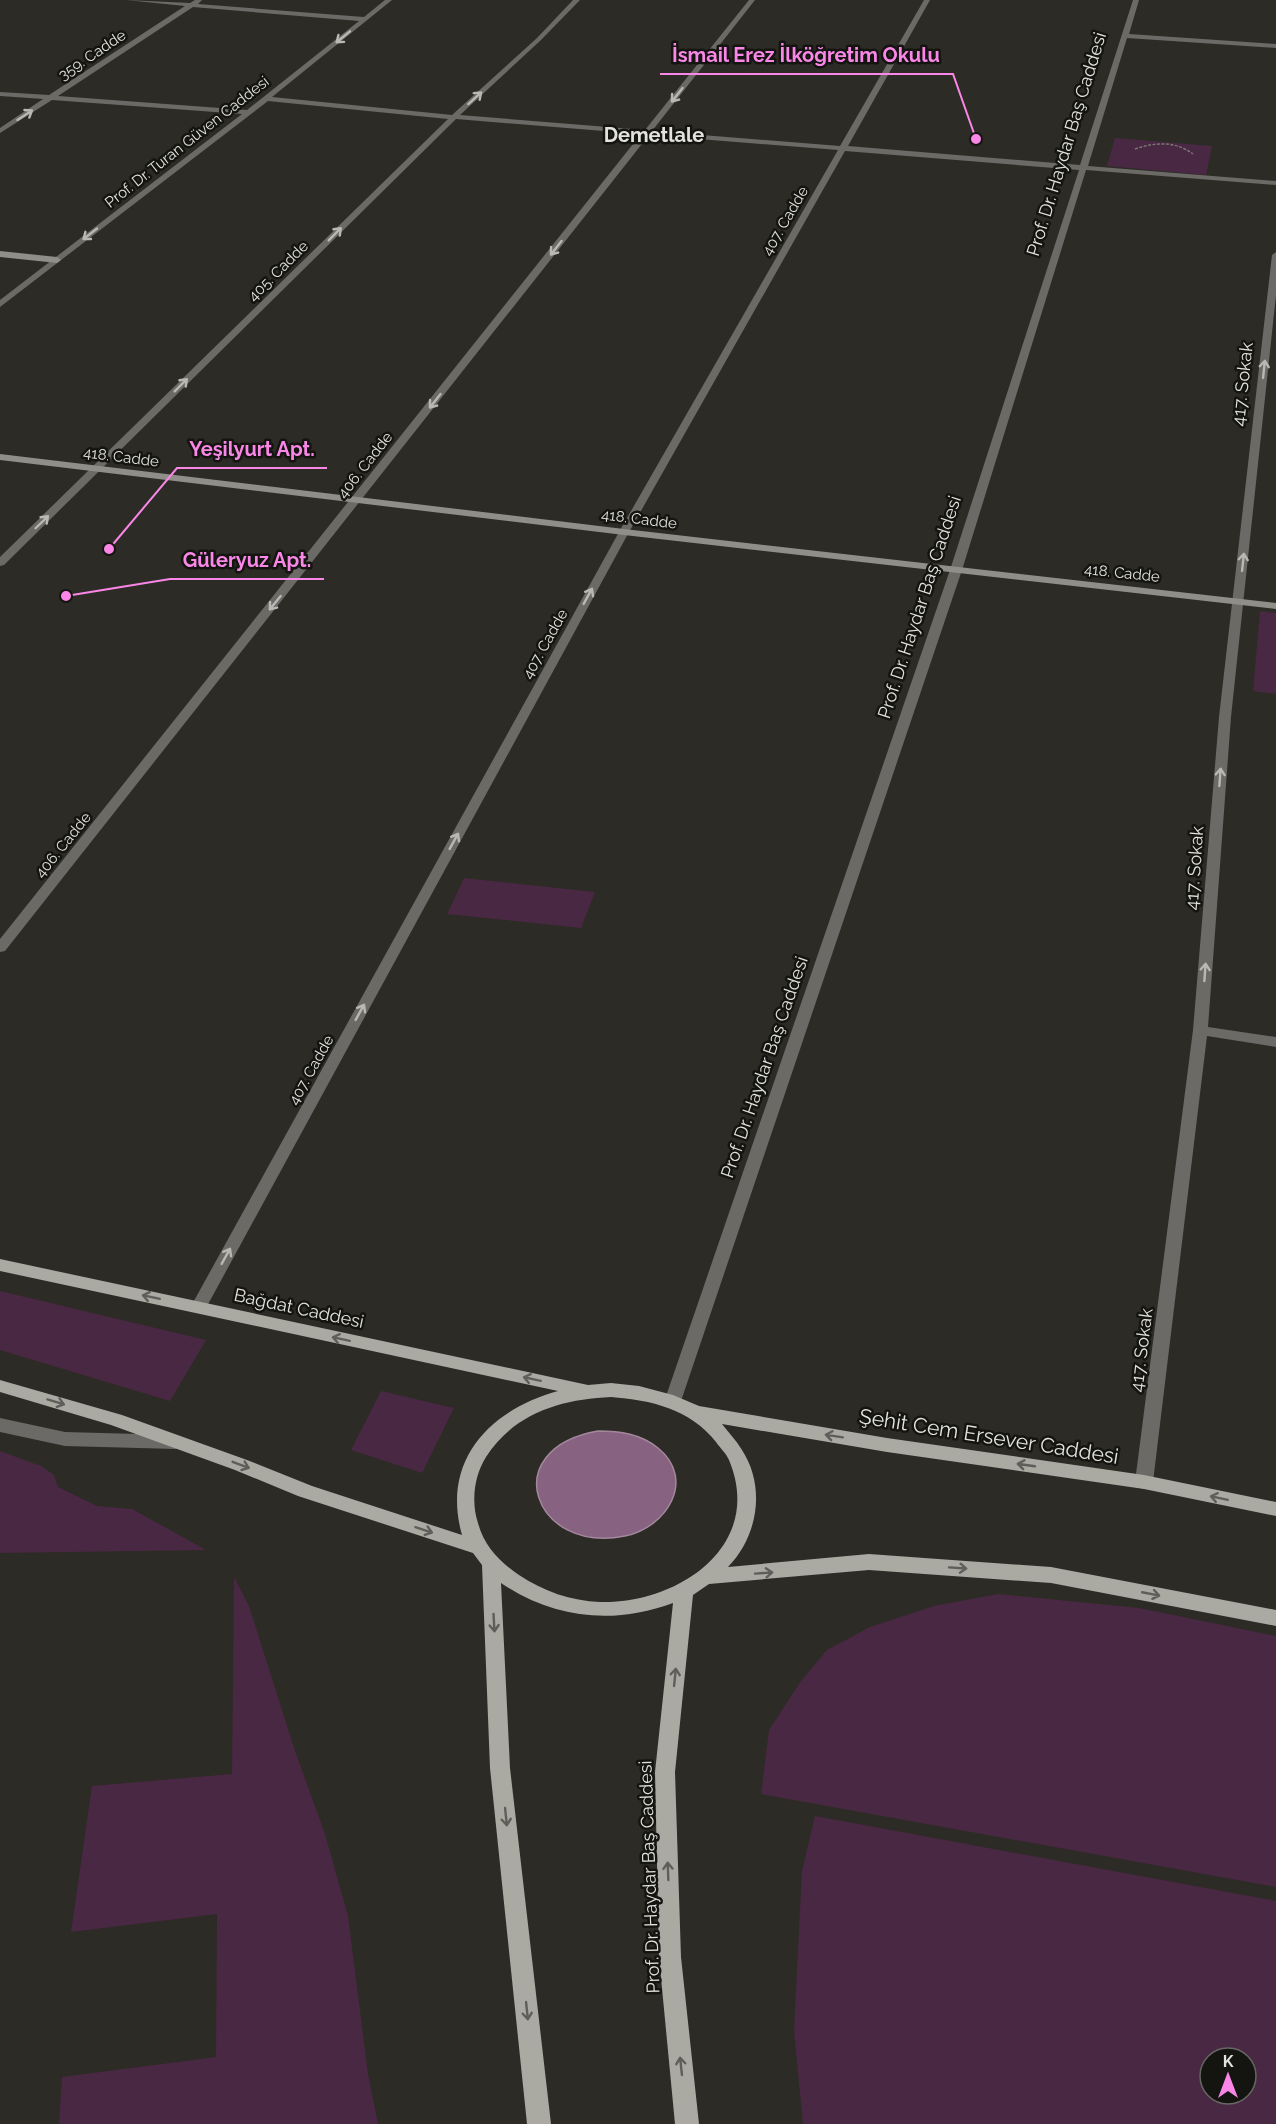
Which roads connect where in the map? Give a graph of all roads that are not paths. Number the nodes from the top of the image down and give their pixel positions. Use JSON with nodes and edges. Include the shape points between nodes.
{"nodes":[{"id":1,"x":129,"y":0,"type":"edge"},
{"id":2,"x":199,"y":0,"type":"edge"},
{"id":3,"x":389,"y":0,"type":"edge"},
{"id":4,"x":577,"y":0,"type":"edge"},
{"id":5,"x":752,"y":0,"type":"edge"},
{"id":6,"x":927,"y":0,"type":"edge"},
{"id":7,"x":1136,"y":0,"type":"edge"},
{"id":8,"x":191,"y":5,"type":"junction"},
{"id":9,"x":364,"y":20,"type":"junction"},
{"id":10,"x":1123,"y":36,"type":"junction"},
{"id":11,"x":1276,"y":46,"type":"edge"},
{"id":12,"x":0,"y":94,"type":"edge"},
{"id":13,"x":51,"y":98,"type":"junction"},
{"id":14,"x":266,"y":99,"type":"junction"},
{"id":15,"x":249,"y":112,"type":"junction"},
{"id":16,"x":454,"y":117,"type":"junction"},
{"id":17,"x":0,"y":131,"type":"edge"},
{"id":18,"x":648,"y":132,"type":"junction"},
{"id":19,"x":844,"y":148,"type":"junction"},
{"id":20,"x":1082,"y":167,"type":"junction"},
{"id":21,"x":1276,"y":183,"type":"edge"},
{"id":22,"x":0,"y":254,"type":"edge"},
{"id":23,"x":1276,"y":255,"type":"edge"},
{"id":24,"x":57,"y":260,"type":"junction"},
{"id":25,"x":0,"y":304,"type":"edge"},
{"id":26,"x":0,"y":457,"type":"edge"},
{"id":27,"x":95,"y":469,"type":"junction"},
{"id":28,"x":357,"y":501,"type":"junction"},
{"id":29,"x":624,"y":532,"type":"junction"},
{"id":30,"x":0,"y":562,"type":"edge"},
{"id":31,"x":956,"y":570,"type":"junction"},
{"id":32,"x":1238,"y":601,"type":"junction"},
{"id":33,"x":1276,"y":606,"type":"edge"},
{"id":34,"x":0,"y":948,"type":"edge"},
{"id":35,"x":1200,"y":1030,"type":"junction"},
{"id":36,"x":1276,"y":1042,"type":"edge"},
{"id":37,"x":0,"y":1264,"type":"edge"},
{"id":38,"x":198,"y":1308,"type":"junction"},
{"id":39,"x":0,"y":1386,"type":"edge"},
{"id":40,"x":590,"y":1391,"type":"junction"},
{"id":41,"x":673,"y":1402,"type":"junction"},
{"id":42,"x":695,"y":1413,"type":"junction"},
{"id":43,"x":0,"y":1425,"type":"edge"},
{"id":44,"x":176,"y":1442,"type":"junction"},
{"id":45,"x":1144,"y":1482,"type":"junction"},
{"id":46,"x":1276,"y":1509,"type":"edge"},
{"id":47,"x":485,"y":1556,"type":"junction"},
{"id":48,"x":706,"y":1577,"type":"junction"},
{"id":49,"x":684,"y":1591,"type":"junction"},
{"id":50,"x":1276,"y":1618,"type":"edge"},
{"id":51,"x":539,"y":2124,"type":"edge"},
{"id":52,"x":687,"y":2124,"type":"edge"}],
"edges":[{"from":1,"to":8,"type":"street"},
{"from":2,"to":8,"type":"street","name":"359. Cadde"},
{"from":3,"to":9,"type":"street","name":"Prof. Dr. Turan Güven Caddesi"},
{"from":16,"to":4,"type":"street","name":"405. Cadde","one_way":true},
{"from":5,"to":18,"type":"street","name":"406. Cadde","one_way":true},
{"from":6,"to":19,"type":"street","name":"407. Cadde"},
{"from":7,"to":10,"type":"street","name":"Prof. Dr. Haydar Baş Caddesi"},
{"from":8,"to":9,"type":"street"},
{"from":8,"to":13,"type":"street","name":"359. Cadde"},
{"from":9,"to":14,"type":"street","name":"Prof. Dr. Turan Güven Caddesi","one_way":true},
{"from":10,"to":11,"type":"street"},
{"from":10,"to":20,"type":"street","name":"Prof. Dr. Haydar Baş Caddesi"},
{"from":12,"to":13,"type":"street"},
{"from":13,"to":15,"type":"street"},
{"from":17,"to":13,"type":"street","name":"359. Cadde","one_way":true},
{"from":14,"to":15,"type":"street","name":"Prof. Dr. Turan Güven Caddesi"},
{"from":14,"to":16,"type":"street"},
{"from":15,"to":24,"type":"street","name":"Prof. Dr. Turan Güven Caddesi","one_way":true},
{"from":16,"to":18,"type":"street"},
{"from":27,"to":16,"type":"street","name":"405. Cadde","one_way":true},
{"from":18,"to":19,"type":"street"},
{"from":18,"to":28,"type":"street","name":"406. Cadde","one_way":true},
{"from":19,"to":20,"type":"street"},
{"from":19,"to":29,"type":"street","name":"407. Cadde"},
{"from":20,"to":21,"type":"street"},
{"from":20,"to":31,"type":"street","name":"Prof. Dr. Haydar Baş Caddesi"},
{"from":22,"to":24,"type":"street"},
{"from":32,"to":23,"type":"street","name":"417. Sokak","one_way":true},
{"from":24,"to":25,"type":"street","name":"Prof. Dr. Turan Güven Caddesi"},
{"from":26,"to":27,"type":"street","name":"418. Cadde"},
{"from":27,"to":28,"type":"street","name":"418. Cadde"},
{"from":30,"to":27,"type":"street","name":"405. Cadde","one_way":true},
{"from":28,"to":29,"type":"street","name":"418. Cadde"},
{"from":28,"to":34,"type":"street","name":"406. Cadde","one_way":true},
{"from":29,"to":31,"type":"street","name":"418. Cadde"},
{"from":38,"to":29,"type":"street","name":"407. Cadde","one_way":true},
{"from":31,"to":32,"type":"street","name":"418. Cadde"},
{"from":31,"to":41,"type":"street","name":"Prof. Dr. Haydar Baş Caddesi"},
{"from":32,"to":33,"type":"street","name":"418. Cadde"},
{"from":35,"to":32,"type":"street","name":"417. Sokak","one_way":true},
{"from":35,"to":36,"type":"street"},
{"from":35,"to":45,"type":"street","name":"417. Sokak"},
{"from":38,"to":37,"type":"main road","name":"Bağdat Caddesi","one_way":true},
{"from":40,"to":38,"type":"main road","name":"Bağdat Caddesi","one_way":true},
{"from":39,"to":44,"type":"main road","one_way":true},
{"from":40,"to":41,"type":"main road","via":[[632,1391]]},
{"from":40,"to":47,"type":"main road","via":[[547,1400],[528,1409],[511,1419],[483,1446],[474,1462],[465,1497],[471,1532]]},
{"from":41,"to":42,"type":"main road"},
{"from":45,"to":42,"type":"main road","name":"Şehit Cem Ersever Caddesi","one_way":true},
{"from":42,"to":48,"type":"main road","via":[[714,1426],[741,1461],[749,1502],[737,1542]]},
{"from":43,"to":44,"type":"street","via":[[64,1439]]},
{"from":44,"to":47,"type":"main road","one_way":true},
{"from":46,"to":45,"type":"main road","name":"Şehit Cem Ersever Caddesi","one_way":true},
{"from":47,"to":49,"type":"main road","via":[[525,1590],[592,1609],[640,1606]]},
{"from":47,"to":51,"type":"main road","one_way":true,"via":[[500,1768]]},
{"from":48,"to":49,"type":"main road"},
{"from":48,"to":50,"type":"main road","one_way":true,"via":[[869,1562],[1052,1575]]},
{"from":52,"to":49,"type":"main road","name":"Prof. Dr. Haydar Baş Caddesi","one_way":true,"via":[[670,1957],[666,1772]]}]}
